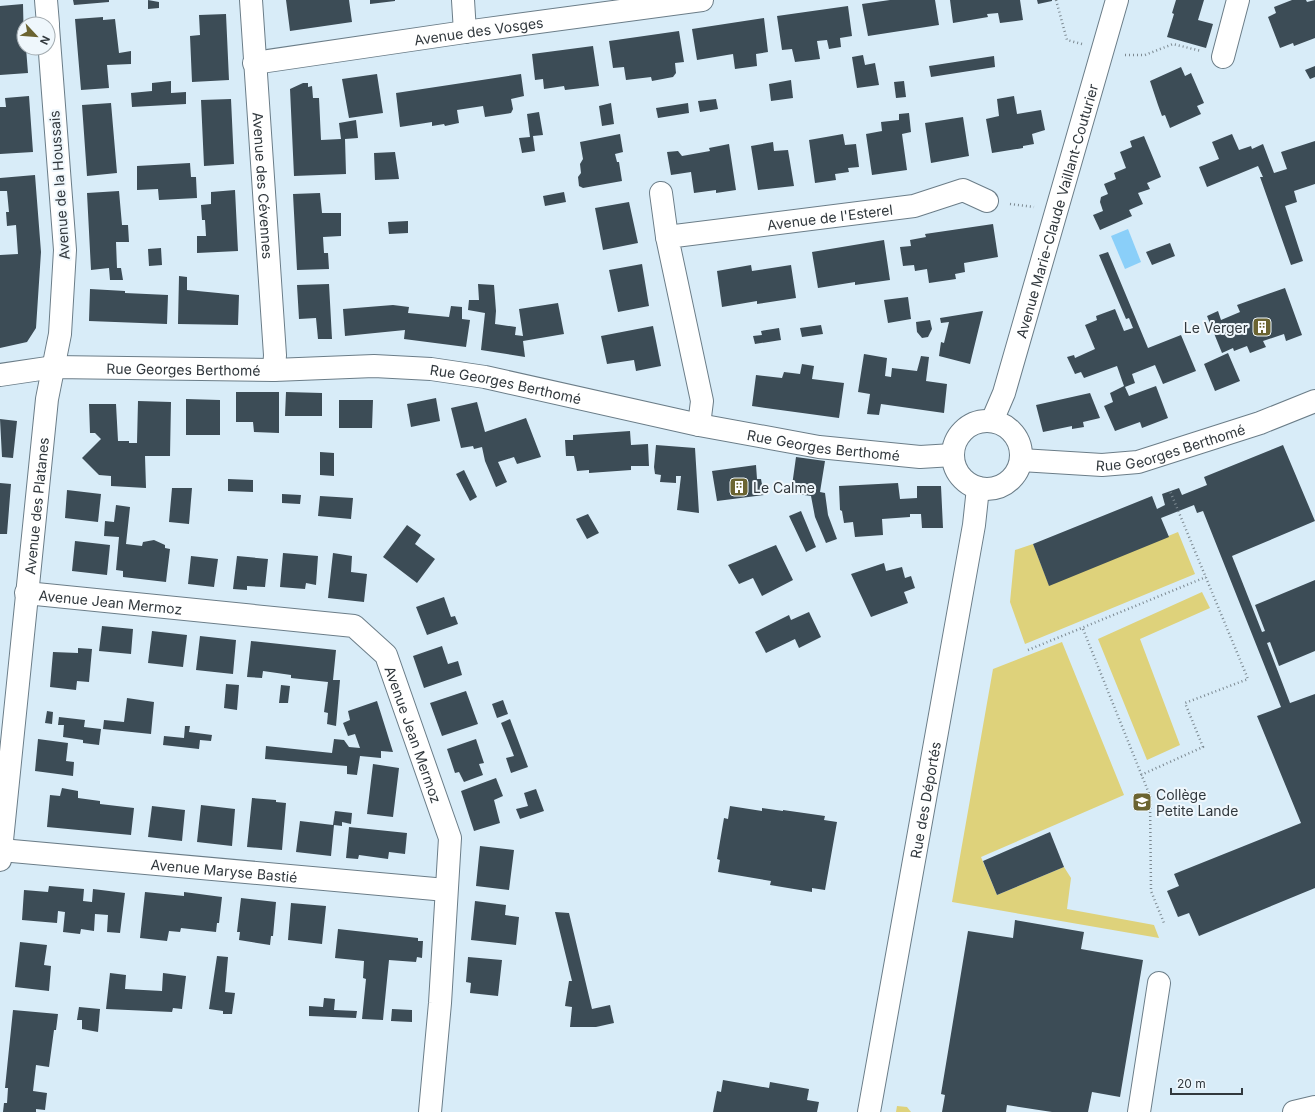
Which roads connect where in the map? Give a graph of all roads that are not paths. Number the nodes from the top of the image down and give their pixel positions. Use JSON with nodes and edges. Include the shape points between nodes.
{"nodes":[{"id":1,"x":46,"y":0,"type":"edge"},
{"id":2,"x":251,"y":0,"type":"edge"},
{"id":3,"x":463,"y":0,"type":"edge"},
{"id":4,"x":702,"y":0,"type":"edge"},
{"id":5,"x":1117,"y":0,"type":"edge"},
{"id":6,"x":1238,"y":0,"type":"edge"},
{"id":7,"x":676,"y":2,"type":"edge"},
{"id":8,"x":47,"y":16,"type":"edge"},
{"id":9,"x":465,"y":32,"type":"junction"},
{"id":10,"x":50,"y":56,"type":"edge"},
{"id":11,"x":1223,"y":57,"type":"road end"},
{"id":12,"x":254,"y":63,"type":"junction"},
{"id":13,"x":661,"y":193,"type":"dead end"},
{"id":14,"x":987,"y":201,"type":"road end"},
{"id":15,"x":667,"y":237,"type":"junction"},
{"id":16,"x":54,"y":367,"type":"junction"},
{"id":17,"x":274,"y":370,"type":"junction"},
{"id":18,"x":0,"y":376,"type":"edge"},
{"id":19,"x":1315,"y":401,"type":"edge"},
{"id":20,"x":992,"y":421,"type":"junction"},
{"id":21,"x":699,"y":424,"type":"junction"},
{"id":22,"x":952,"y":455,"type":"junction"},
{"id":23,"x":1021,"y":460,"type":"junction"},
{"id":24,"x":978,"y":488,"type":"junction"},
{"id":25,"x":26,"y":593,"type":"junction"},
{"id":26,"x":0,"y":855,"type":"edge"},
{"id":27,"x":446,"y":890,"type":"junction"},
{"id":28,"x":1160,"y":983,"type":"dead end"},
{"id":29,"x":1315,"y":1107,"type":"edge"},
{"id":30,"x":430,"y":1112,"type":"edge"},
{"id":31,"x":869,"y":1112,"type":"edge"},
{"id":32,"x":1139,"y":1112,"type":"edge"},
{"id":33,"x":1294,"y":1112,"type":"edge"}],
"edges":[{"from":1,"to":8,"type":"street"},
{"from":2,"to":12,"type":"street","name":"Avenue des Cévennes"},
{"from":3,"to":9,"type":"street"},
{"from":4,"to":7,"type":"street","name":"Avenue des Vosges"},
{"from":5,"to":20,"type":"street","name":"Avenue Marie-Claude Vaillant-Couturier","via":[[1004,393]]},
{"from":6,"to":11,"type":"street"},
{"from":7,"to":9,"type":"street","name":"Avenue des Vosges"},
{"from":9,"to":12,"type":"street","name":"Avenue des Vosges"},
{"from":10,"to":16,"type":"street","name":"Avenue de la Houssais","via":[[65,250],[60,334]]},
{"from":12,"to":17,"type":"street","name":"Avenue des Cévennes"},
{"from":13,"to":15,"type":"street"},
{"from":14,"to":15,"type":"street","name":"Avenue de l'Esterel","via":[[963,190],[914,206]]},
{"from":15,"to":21,"type":"street","via":[[702,401]]},
{"from":16,"to":17,"type":"street","name":"Rue Georges Berthomé"},
{"from":16,"to":18,"type":"street","name":"Rue Georges Berthomé"},
{"from":16,"to":25,"type":"street","name":"Avenue des Platanes","via":[[47,399]]},
{"from":17,"to":21,"type":"street","name":"Rue Georges Berthomé","via":[[374,366],[431,369],[485,377]]},
{"from":19,"to":23,"type":"street","name":"Rue Georges Berthomé","via":[[1260,423],[1138,462],[1102,465]]},
{"from":20,"to":22,"type":"street","via":[[983,421],[966,427],[954,444]]},
{"from":20,"to":23,"type":"street","via":[[1006,426],[1013,433],[1018,441]]},
{"from":21,"to":22,"type":"street","name":"Rue Georges Berthomé","via":[[819,447],[920,456]]},
{"from":22,"to":24,"type":"street","via":[[959,476]]},
{"from":23,"to":24,"type":"street","via":[[1010,480],[990,489]]},
{"from":24,"to":31,"type":"street","name":"Rue des Déportés","via":[[970,548]]},
{"from":25,"to":26,"type":"street","name":"Avenue des Platanes"},
{"from":25,"to":27,"type":"street","name":"Avenue Jean Mermoz","via":[[354,626],[386,655],[450,838]]},
{"from":26,"to":27,"type":"street","name":"Avenue Maryse Bastié"},
{"from":27,"to":30,"type":"street","name":"Avenue Jean Mermoz","via":[[440,1003]]},
{"from":28,"to":32,"type":"street"},
{"from":29,"to":33,"type":"street"}]}
